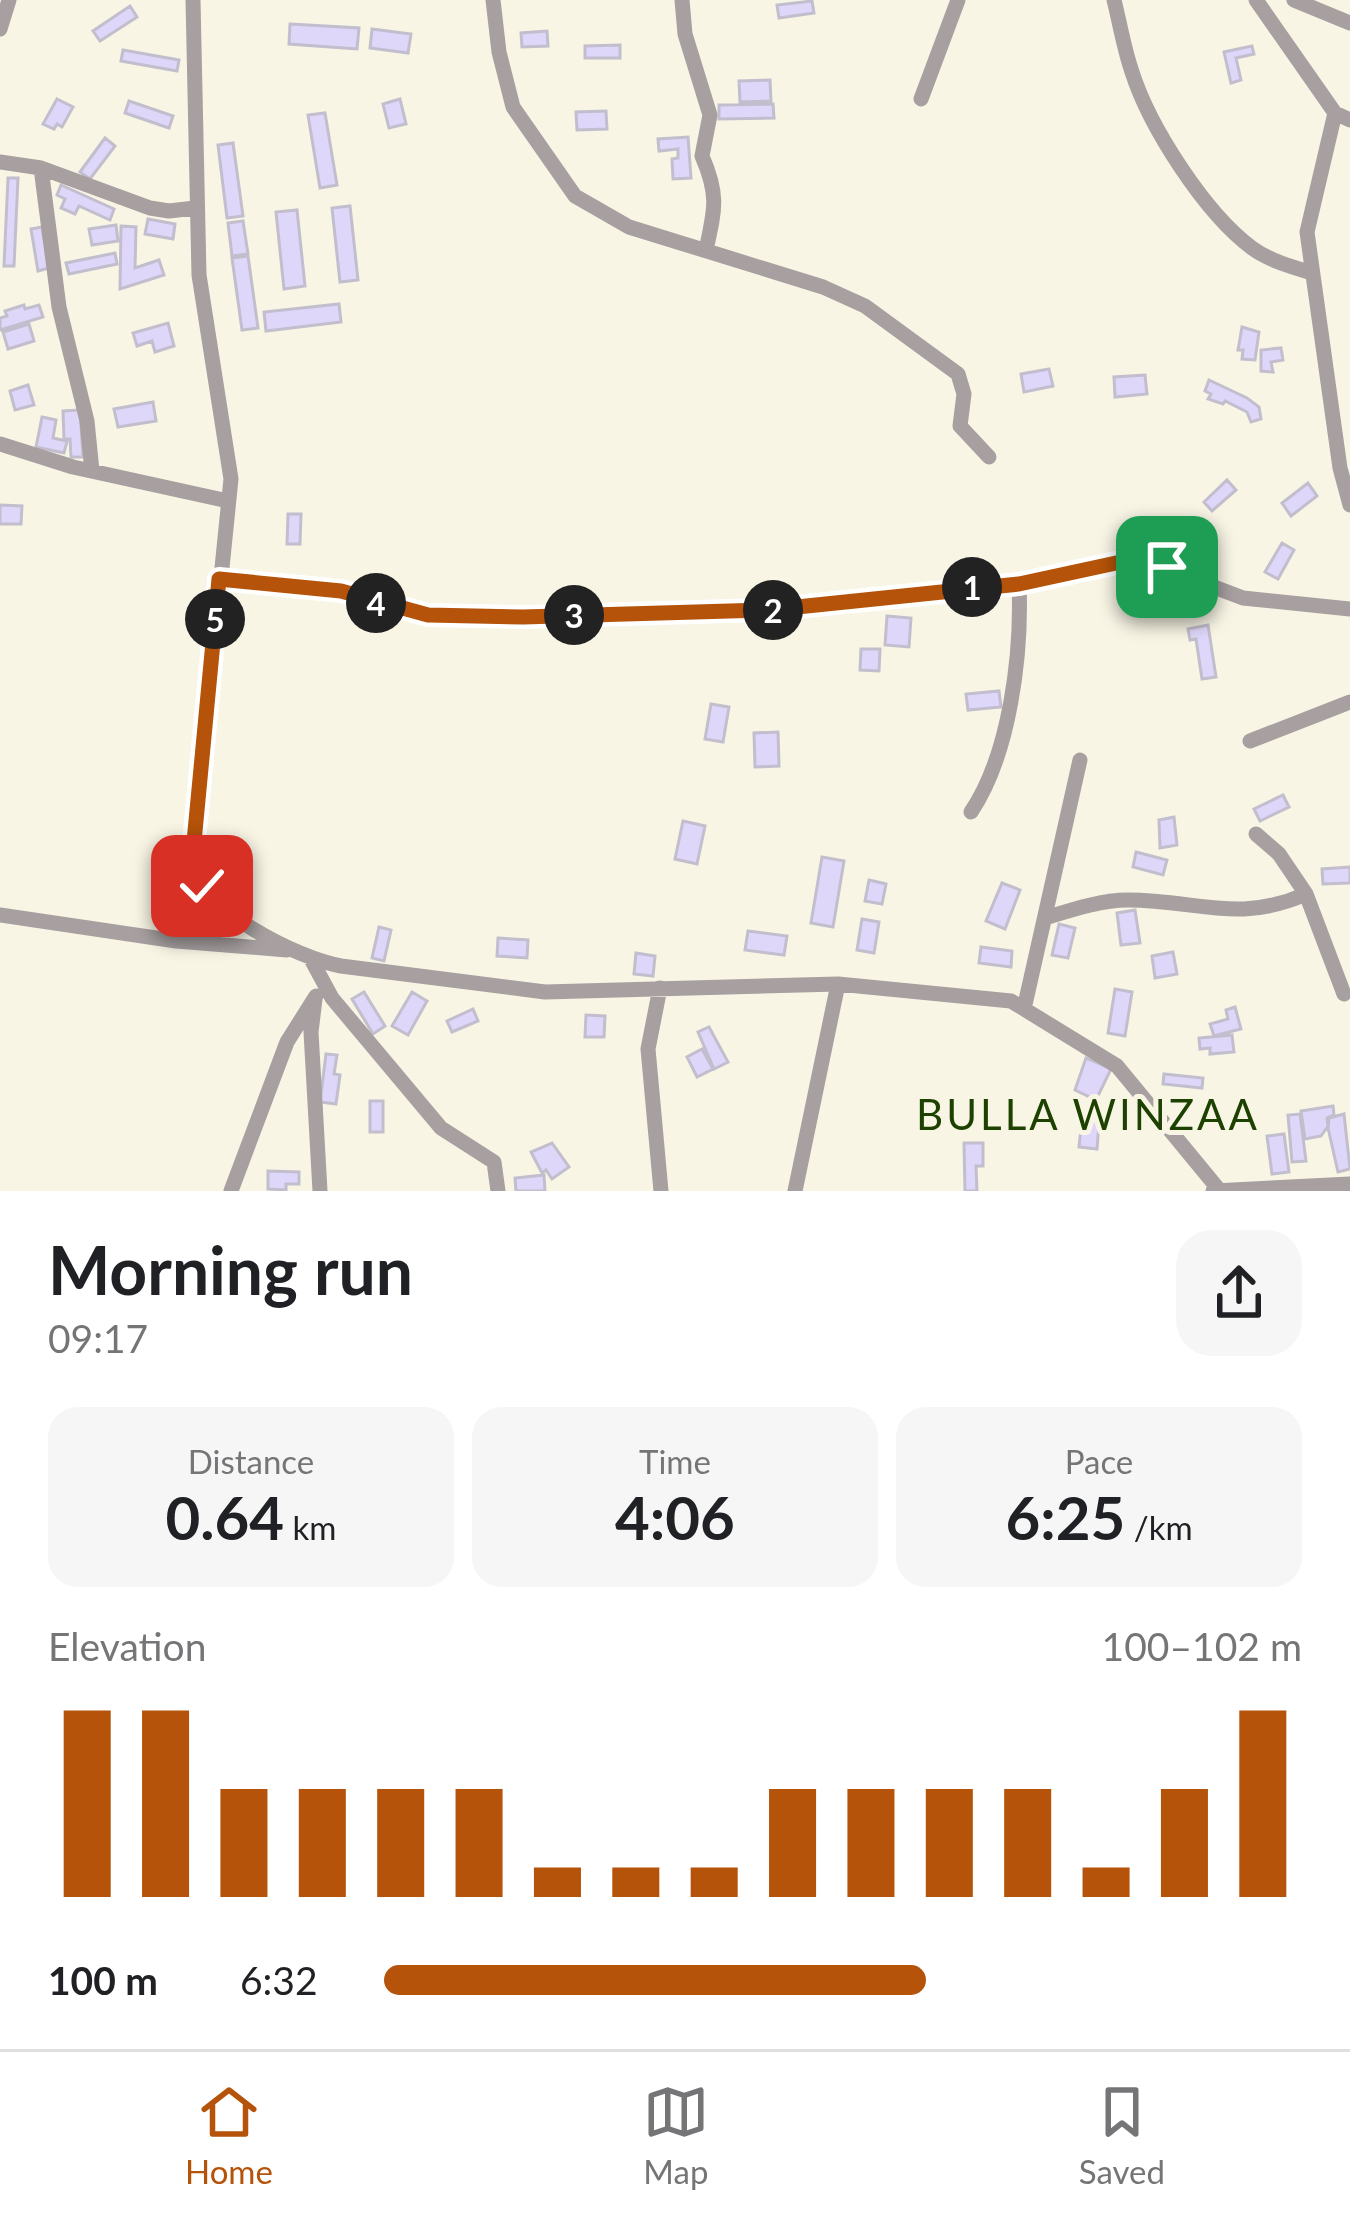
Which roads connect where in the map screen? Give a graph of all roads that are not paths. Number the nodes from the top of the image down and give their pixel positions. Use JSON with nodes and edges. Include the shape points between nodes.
{"nodes":[{"id":1,"x":9,"y":0,"type":"edge"},
{"id":2,"x":194,"y":0,"type":"edge"},
{"id":3,"x":494,"y":0,"type":"edge"},
{"id":4,"x":682,"y":0,"type":"edge"},
{"id":5,"x":958,"y":0,"type":"edge"},
{"id":6,"x":1114,"y":0,"type":"edge"},
{"id":7,"x":1256,"y":0,"type":"edge"},
{"id":8,"x":1294,"y":0,"type":"edge"},
{"id":9,"x":1350,"y":23,"type":"edge"},
{"id":10,"x":0,"y":29,"type":"edge"},
{"id":11,"x":921,"y":99,"type":"dead end"},
{"id":12,"x":1343,"y":117,"type":"edge"},
{"id":13,"x":0,"y":162,"type":"edge"},
{"id":14,"x":41,"y":168,"type":"junction"},
{"id":15,"x":195,"y":208,"type":"junction"},
{"id":16,"x":706,"y":250,"type":"junction"},
{"id":17,"x":1312,"y":273,"type":"junction"},
{"id":18,"x":0,"y":444,"type":"edge"},
{"id":19,"x":989,"y":457,"type":"dead end"},
{"id":20,"x":92,"y":471,"type":"junction"},
{"id":21,"x":228,"y":501,"type":"junction"},
{"id":22,"x":1350,"y":506,"type":"edge"},
{"id":23,"x":219,"y":579,"type":"junction"},
{"id":24,"x":1019,"y":584,"type":"junction"},
{"id":25,"x":1350,"y":608,"type":"edge"},
{"id":26,"x":1350,"y":702,"type":"edge"},
{"id":27,"x":1250,"y":741,"type":"dead end"},
{"id":28,"x":1080,"y":760,"type":"dead end"},
{"id":29,"x":971,"y":812,"type":"dead end"},
{"id":30,"x":1256,"y":834,"type":"dead end"},
{"id":31,"x":1306,"y":894,"type":"junction"},
{"id":32,"x":0,"y":915,"type":"edge"},
{"id":33,"x":1045,"y":918,"type":"junction"},
{"id":34,"x":290,"y":950,"type":"junction"},
{"id":35,"x":312,"y":961,"type":"junction"},
{"id":36,"x":838,"y":984,"type":"junction"},
{"id":37,"x":318,"y":987,"type":"junction"},
{"id":38,"x":660,"y":988,"type":"junction"},
{"id":39,"x":1344,"y":994,"type":"dead end"},
{"id":40,"x":1024,"y":1009,"type":"junction"},
{"id":41,"x":1350,"y":1184,"type":"edge"},
{"id":42,"x":231,"y":1191,"type":"edge"},
{"id":43,"x":320,"y":1191,"type":"edge"},
{"id":44,"x":498,"y":1191,"type":"edge"},
{"id":45,"x":661,"y":1191,"type":"edge"},
{"id":46,"x":795,"y":1191,"type":"edge"},
{"id":47,"x":1217,"y":1191,"type":"edge"}],
"edges":[{"from":1,"to":10,"type":"street"},
{"from":2,"to":15,"type":"street"},
{"from":3,"to":16,"type":"street","via":[[514,107],[574,196],[629,227]]},
{"from":4,"to":16,"type":"street","via":[[710,115],[701,156],[716,206]]},
{"from":5,"to":11,"type":"street"},
{"from":6,"to":17,"type":"street","via":[[1133,75],[1198,188],[1253,249]]},
{"from":7,"to":12,"type":"street"},
{"from":8,"to":9,"type":"street"},
{"from":12,"to":17,"type":"street","via":[[1310,211]]},
{"from":13,"to":14,"type":"street"},
{"from":14,"to":15,"type":"street","via":[[151,208]]},
{"from":14,"to":20,"type":"street"},
{"from":15,"to":21,"type":"street","via":[[227,438]]},
{"from":16,"to":19,"type":"street","via":[[824,287],[895,325],[958,374],[960,426]]},
{"from":17,"to":22,"type":"street"},
{"from":18,"to":20,"type":"street"},
{"from":20,"to":21,"type":"street"},
{"from":21,"to":23,"type":"street"},
{"from":23,"to":24,"type":"street","via":[[341,591],[394,609],[458,617],[768,610]]},
{"from":23,"to":34,"type":"street","via":[[194,875]]},
{"from":24,"to":25,"type":"street","via":[[1143,560],[1243,598]]},
{"from":24,"to":29,"type":"street","via":[[1006,722],[986,790]]},
{"from":26,"to":27,"type":"street"},
{"from":28,"to":33,"type":"street"},
{"from":30,"to":31,"type":"street"},
{"from":31,"to":33,"type":"street","via":[[1236,912],[1125,900]]},
{"from":31,"to":39,"type":"street"},
{"from":32,"to":34,"type":"street"},
{"from":33,"to":40,"type":"street"},
{"from":34,"to":35,"type":"street"},
{"from":35,"to":37,"type":"street"},
{"from":35,"to":38,"type":"street","via":[[513,990]]},
{"from":36,"to":38,"type":"street"},
{"from":36,"to":40,"type":"street","via":[[1011,1001]]},
{"from":36,"to":46,"type":"street"},
{"from":37,"to":42,"type":"street","via":[[287,1042]]},
{"from":37,"to":43,"type":"street","via":[[310,1032]]},
{"from":37,"to":44,"type":"street","via":[[441,1128],[494,1162]]},
{"from":38,"to":45,"type":"street","via":[[647,1049]]},
{"from":40,"to":47,"type":"street","via":[[1117,1066]]},
{"from":41,"to":47,"type":"street"}]}
